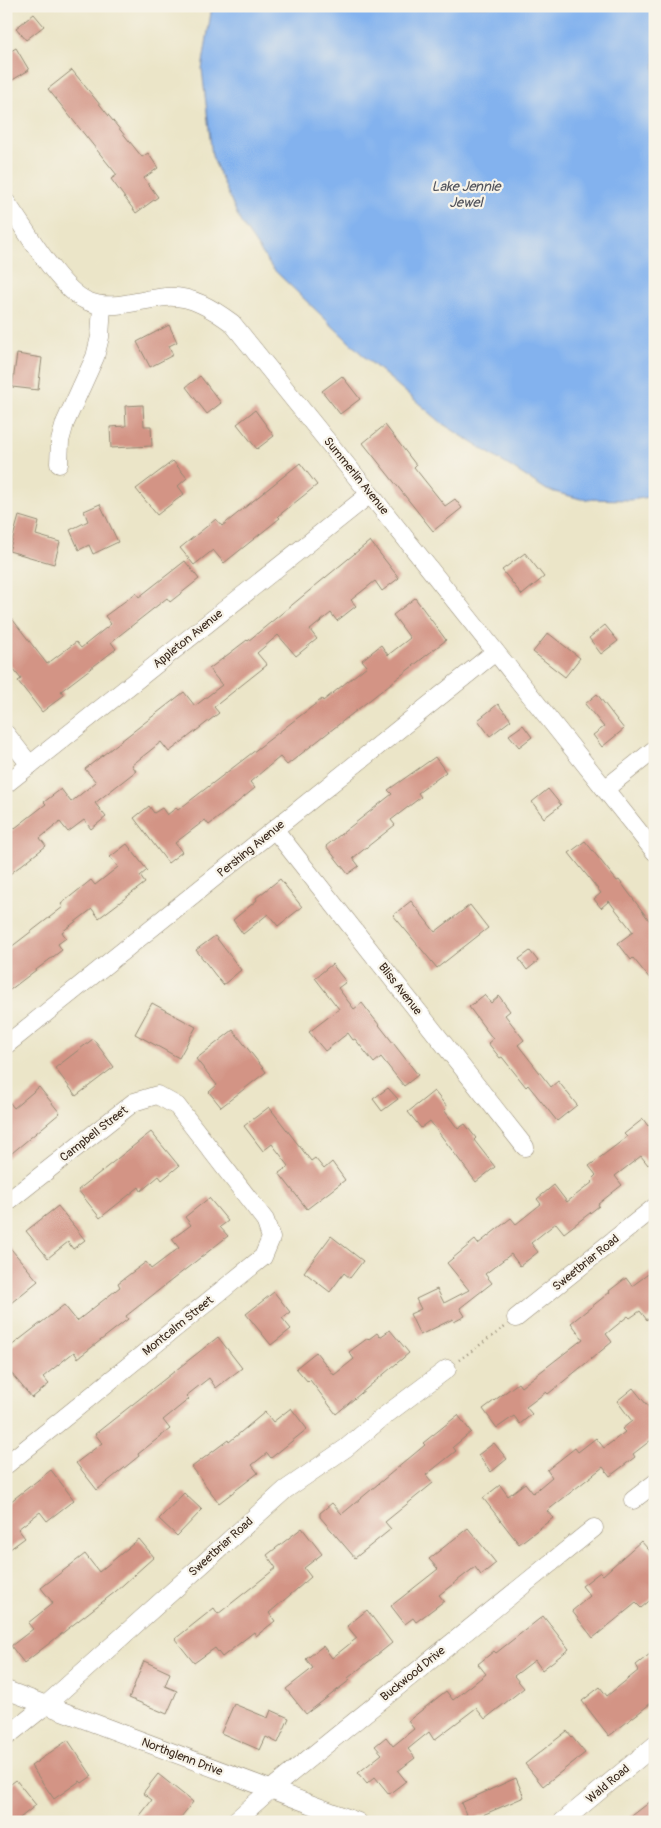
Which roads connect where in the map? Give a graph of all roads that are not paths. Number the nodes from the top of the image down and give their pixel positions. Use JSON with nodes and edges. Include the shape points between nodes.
{"nodes":[{"id":1,"x":6,"y":202,"type":"edge"},
{"id":2,"x":102,"y":306,"type":"junction"},
{"id":3,"x":59,"y":464,"type":"dead end"},
{"id":4,"x":370,"y":494,"type":"junction"},
{"id":5,"x":495,"y":652,"type":"junction"},
{"id":6,"x":6,"y":734,"type":"edge"},
{"id":7,"x":655,"y":749,"type":"edge"},
{"id":8,"x":30,"y":765,"type":"junction"},
{"id":9,"x":6,"y":784,"type":"edge"},
{"id":10,"x":605,"y":789,"type":"junction"},
{"id":11,"x":275,"y":830,"type":"junction"},
{"id":12,"x":655,"y":852,"type":"edge"},
{"id":13,"x":6,"y":1045,"type":"edge"},
{"id":14,"x":525,"y":1147,"type":"dead end"},
{"id":15,"x":222,"y":1164,"type":"joint"},
{"id":16,"x":6,"y":1203,"type":"edge"},
{"id":17,"x":655,"y":1207,"type":"edge"},
{"id":18,"x":516,"y":1318,"type":"road end"},
{"id":19,"x":447,"y":1369,"type":"road end"},
{"id":20,"x":6,"y":1465,"type":"edge"},
{"id":21,"x":655,"y":1483,"type":"edge"},
{"id":22,"x":633,"y":1500,"type":"dead end"},
{"id":23,"x":594,"y":1528,"type":"dead end"},
{"id":24,"x":6,"y":1690,"type":"edge"},
{"id":25,"x":46,"y":1705,"type":"junction"},
{"id":26,"x":6,"y":1737,"type":"edge"},
{"id":27,"x":655,"y":1745,"type":"edge"},
{"id":28,"x":270,"y":1790,"type":"junction"},
{"id":29,"x":234,"y":1822,"type":"edge"},
{"id":30,"x":358,"y":1822,"type":"edge"},
{"id":31,"x":562,"y":1822,"type":"edge"}],
"edges":[{"from":1,"to":2,"type":"street","name":"Summerlin Avenue","via":[[58,278],[86,301]]},
{"from":2,"to":3,"type":"street","via":[[95,357],[65,424]]},
{"from":2,"to":4,"type":"street","name":"Summerlin Avenue","via":[[168,296],[190,299],[218,313],[247,340]]},
{"from":4,"to":5,"type":"street","name":"Summerlin Avenue"},
{"from":4,"to":8,"type":"street","name":"Appleton Avenue"},
{"from":5,"to":10,"type":"street","name":"Summerlin Avenue"},
{"from":5,"to":11,"type":"street","name":"Pershing Avenue"},
{"from":6,"to":8,"type":"street"},
{"from":7,"to":10,"type":"street"},
{"from":8,"to":9,"type":"street","name":"Appleton Avenue"},
{"from":10,"to":12,"type":"street","name":"Summerlin Avenue"},
{"from":11,"to":13,"type":"street","name":"Pershing Avenue"},
{"from":11,"to":14,"type":"street","name":"Bliss Avenue"},
{"from":15,"to":16,"type":"street","name":"Campbell Street","via":[[177,1106],[157,1095],[134,1102]]},
{"from":15,"to":20,"type":"street","name":"Montcalm Street","via":[[265,1220],[272,1238],[263,1257]]},
{"from":17,"to":18,"type":"street","name":"Sweetbriar Road"},
{"from":19,"to":25,"type":"street","name":"Sweetbriar Road","via":[[346,1448],[284,1490]]},
{"from":21,"to":22,"type":"street"},
{"from":23,"to":28,"type":"street","name":"Buckwood Drive"},
{"from":24,"to":25,"type":"street","name":"Northglenn Drive"},
{"from":25,"to":26,"type":"street","name":"Sweetbriar Road"},
{"from":25,"to":28,"type":"street","name":"Northglenn Drive"},
{"from":27,"to":31,"type":"street","name":"Wald Road"},
{"from":28,"to":29,"type":"street","name":"Buckwood Drive"},
{"from":28,"to":30,"type":"street","name":"Northglenn Drive"}]}
